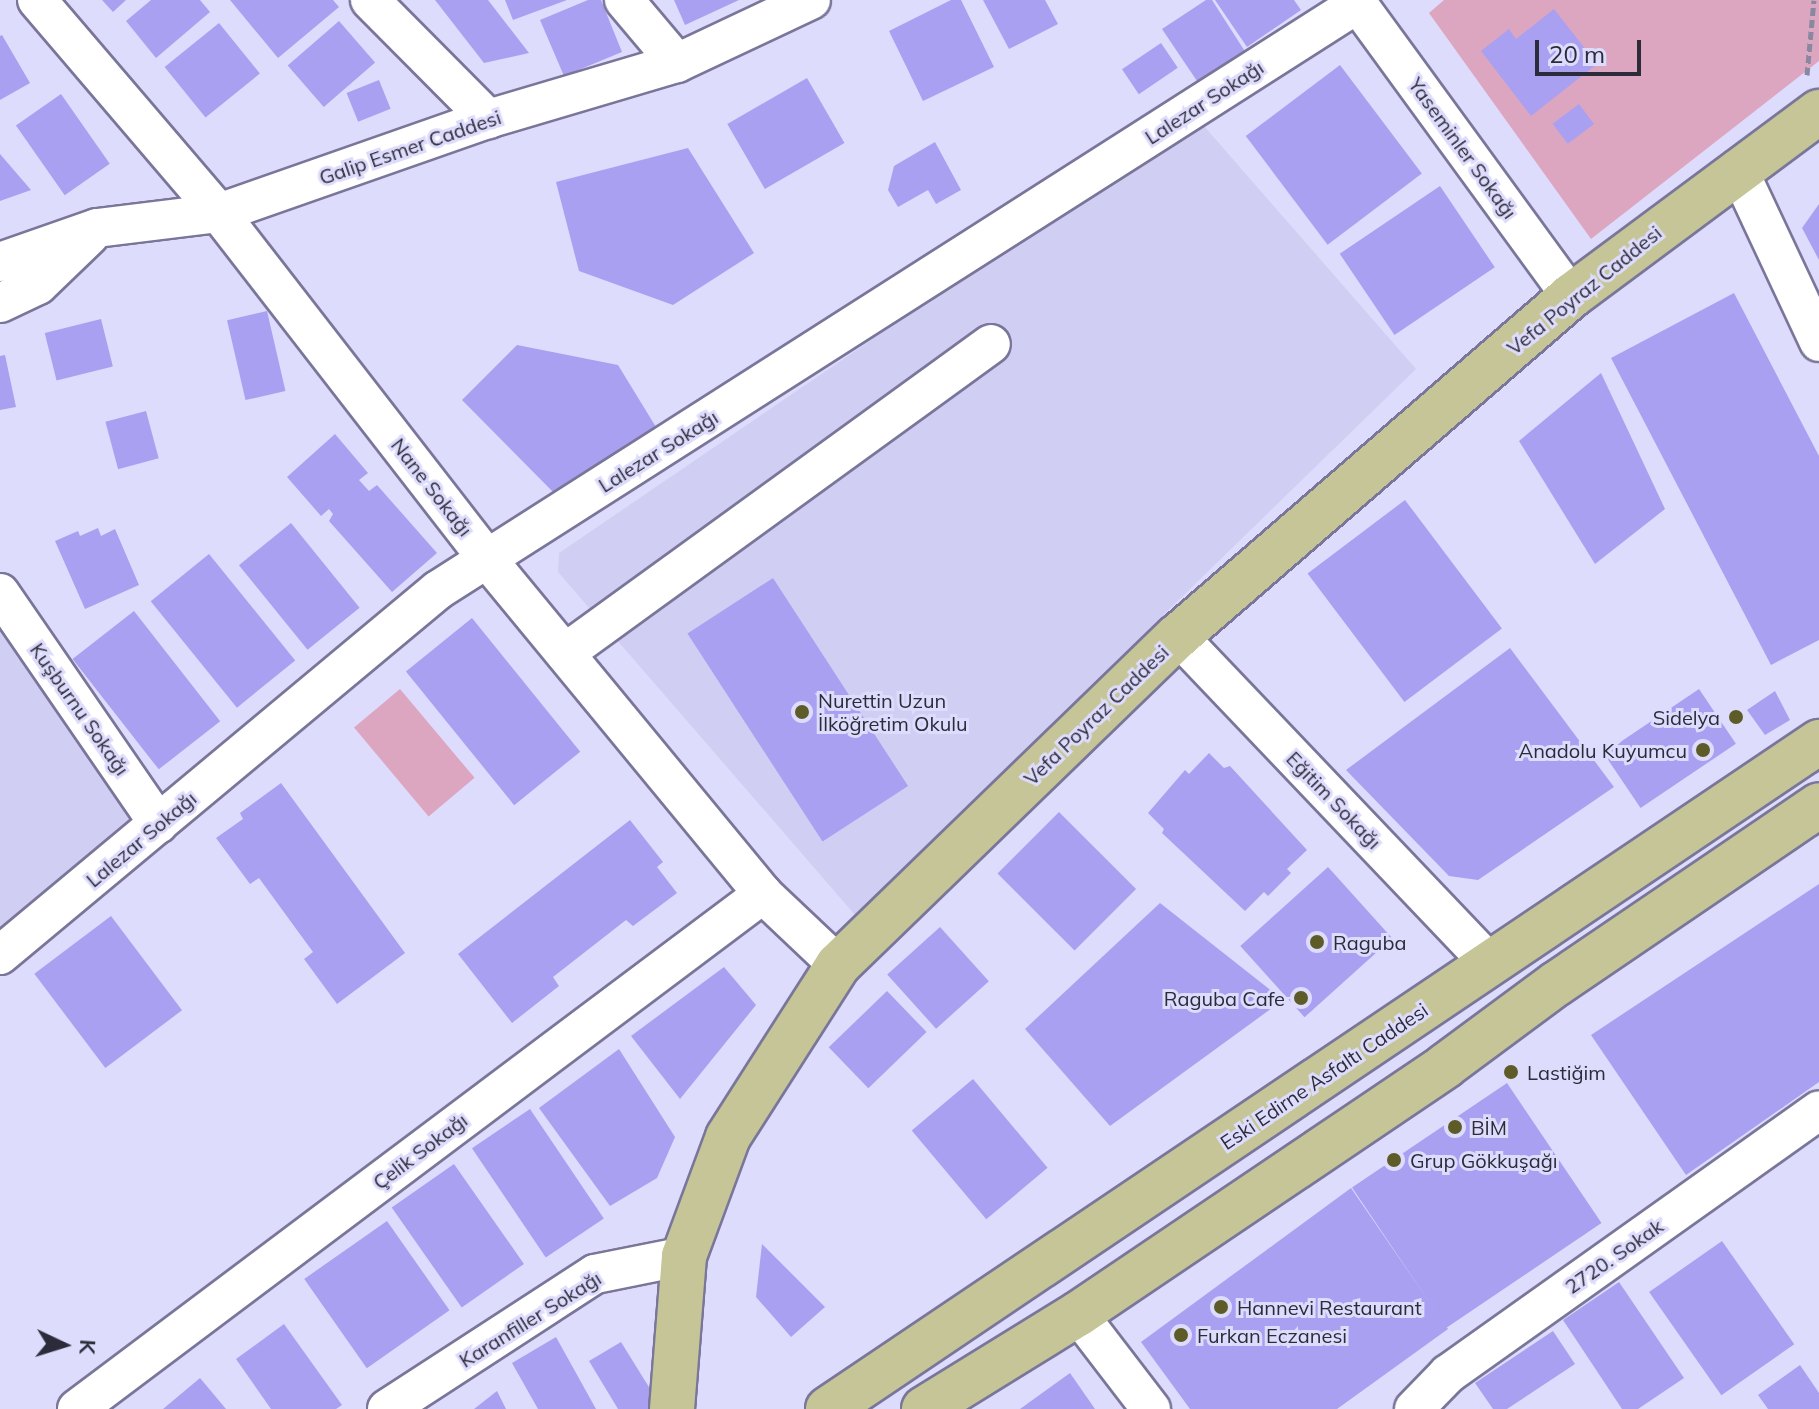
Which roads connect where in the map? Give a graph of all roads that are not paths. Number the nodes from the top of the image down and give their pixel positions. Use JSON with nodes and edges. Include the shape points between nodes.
{"nodes":[{"id":1,"x":37,"y":0,"type":"edge"},
{"id":2,"x":370,"y":0,"type":"edge"},
{"id":3,"x":624,"y":0,"type":"edge"},
{"id":4,"x":811,"y":0,"type":"edge"},
{"id":5,"x":1356,"y":2,"type":"edge"},
{"id":6,"x":677,"y":63,"type":"junction"},
{"id":7,"x":1811,"y":118,"type":"edge"},
{"id":8,"x":488,"y":119,"type":"junction"},
{"id":9,"x":1738,"y":169,"type":"junction"},
{"id":10,"x":219,"y":213,"type":"junction"},
{"id":11,"x":97,"y":228,"type":"junction"},
{"id":12,"x":0,"y":262,"type":"edge"},
{"id":13,"x":1571,"y":296,"type":"junction"},
{"id":14,"x":0,"y":303,"type":"edge"},
{"id":15,"x":1819,"y":342,"type":"edge"},
{"id":16,"x":991,"y":344,"type":"dead end"},
{"id":17,"x":487,"y":559,"type":"junction"},
{"id":18,"x":0,"y":593,"type":"edge"},
{"id":19,"x":1178,"y":636,"type":"junction"},
{"id":20,"x":565,"y":653,"type":"junction"},
{"id":21,"x":1819,"y":742,"type":"edge"},
{"id":22,"x":1819,"y":805,"type":"edge"},
{"id":23,"x":159,"y":824,"type":"junction"},
{"id":24,"x":763,"y":894,"type":"junction"},
{"id":25,"x":0,"y":955,"type":"edge"},
{"id":26,"x":1490,"y":964,"type":"junction"},
{"id":27,"x":838,"y":965,"type":"junction"},
{"id":28,"x":1819,"y":1110,"type":"edge"},
{"id":29,"x":684,"y":1256,"type":"junction"},
{"id":30,"x":1078,"y":1314,"type":"junction"},
{"id":31,"x":77,"y":1409,"type":"edge"},
{"id":32,"x":387,"y":1409,"type":"edge"},
{"id":33,"x":672,"y":1409,"type":"edge"},
{"id":34,"x":828,"y":1409,"type":"edge"},
{"id":35,"x":924,"y":1409,"type":"edge"},
{"id":36,"x":1151,"y":1409,"type":"edge"},
{"id":37,"x":1414,"y":1409,"type":"edge"}],
"edges":[{"from":1,"to":10,"type":"street","name":"Nane Sokağı"},
{"from":2,"to":8,"type":"street"},
{"from":3,"to":6,"type":"street"},
{"from":4,"to":6,"type":"street","name":"Galip Esmer Caddesi"},
{"from":5,"to":13,"type":"street","name":"Yaseminler Sokağı"},
{"from":5,"to":17,"type":"street","name":"Lalezar Sokağı"},
{"from":6,"to":8,"type":"street","name":"Galip Esmer Caddesi"},
{"from":7,"to":9,"type":"main road","name":"Vefa Poyraz Caddesi"},
{"from":8,"to":10,"type":"street","name":"Galip Esmer Caddesi"},
{"from":9,"to":13,"type":"main road","name":"Vefa Poyraz Caddesi"},
{"from":9,"to":15,"type":"street"},
{"from":10,"to":11,"type":"street","name":"Galip Esmer Caddesi"},
{"from":10,"to":17,"type":"street","name":"Nane Sokağı"},
{"from":11,"to":12,"type":"street","name":"Galip Esmer Caddesi"},
{"from":11,"to":14,"type":"street","via":[[38,285]]},
{"from":13,"to":19,"type":"main road","name":"Vefa Poyraz Caddesi"},
{"from":16,"to":20,"type":"street"},
{"from":17,"to":20,"type":"street","name":"Nane Sokağı"},
{"from":17,"to":23,"type":"street","name":"Lalezar Sokağı","via":[[438,590]]},
{"from":18,"to":23,"type":"street","name":"Kuşburnu Sokağı"},
{"from":19,"to":26,"type":"street","name":"Eğitim Sokağı"},
{"from":19,"to":27,"type":"main road","name":"Vefa Poyraz Caddesi"},
{"from":20,"to":24,"type":"street","name":"Nane Sokağı"},
{"from":21,"to":26,"type":"main road","name":"Eski Edirne Asfaltı Caddesi"},
{"from":22,"to":30,"type":"main road"},
{"from":23,"to":25,"type":"street","name":"Lalezar Sokağı"},
{"from":24,"to":27,"type":"street","name":"Nane Sokağı"},
{"from":24,"to":31,"type":"street","name":"Çelik Sokağı"},
{"from":26,"to":34,"type":"main road","name":"Eski Edirne Asfaltı Caddesi"},
{"from":27,"to":29,"type":"main road","name":"Vefa Poyraz Caddesi","via":[[728,1137]]},
{"from":28,"to":37,"type":"street","name":"2720. Sokak","via":[[1448,1374]]},
{"from":29,"to":32,"type":"street","name":"Karanfiller Sokağı","via":[[595,1274]]},
{"from":29,"to":33,"type":"main road","name":"Vefa Poyraz Caddesi"},
{"from":30,"to":35,"type":"main road"},
{"from":30,"to":36,"type":"street"}]}
